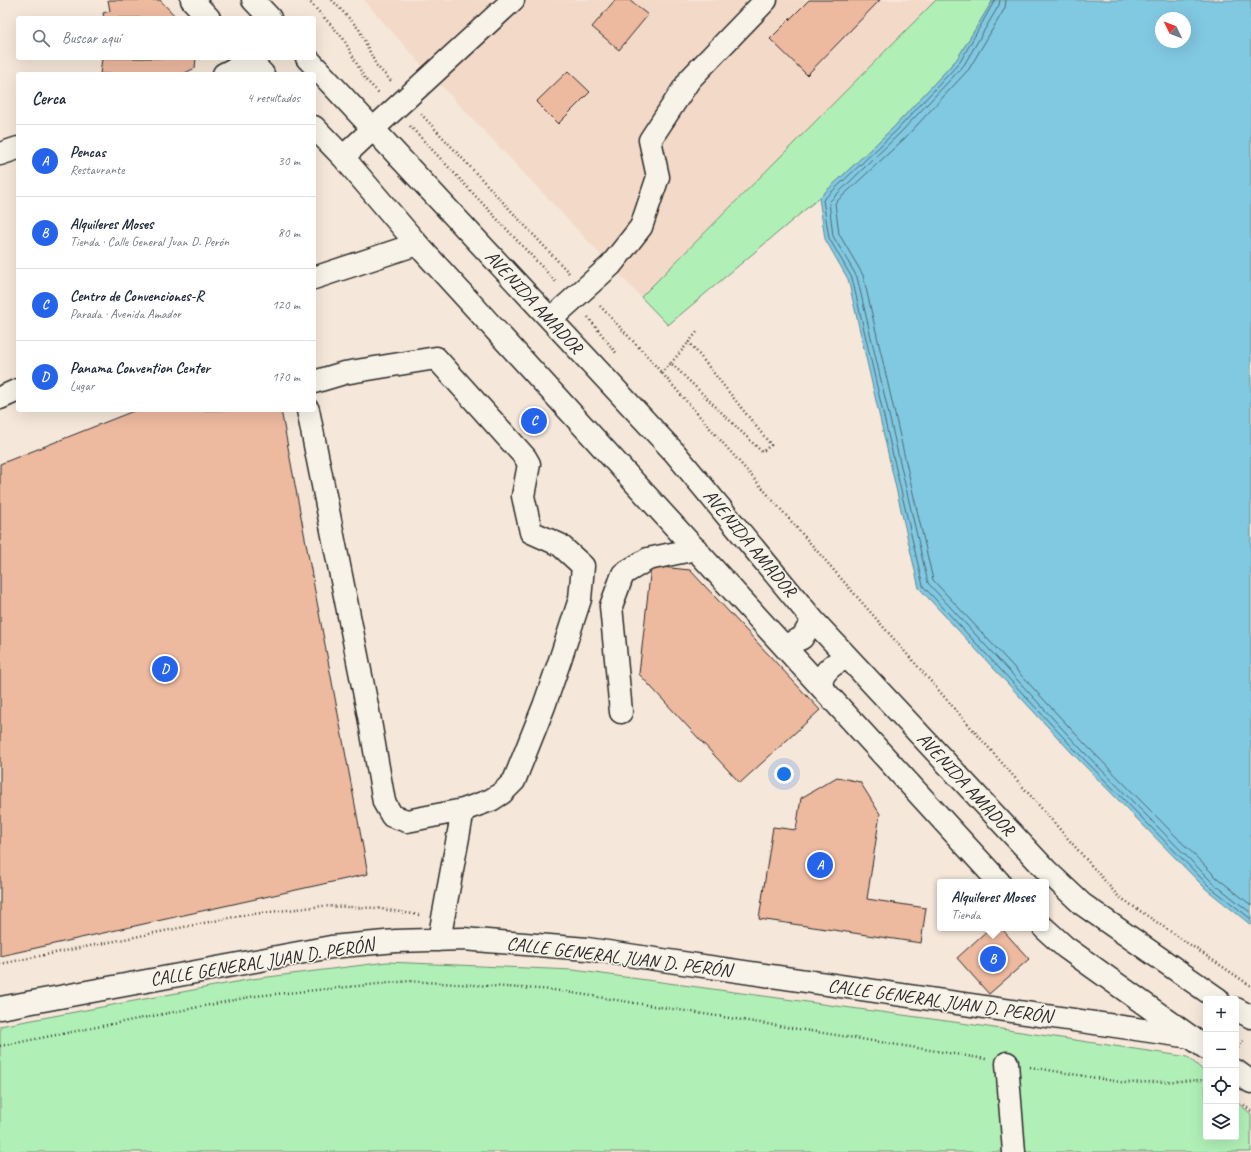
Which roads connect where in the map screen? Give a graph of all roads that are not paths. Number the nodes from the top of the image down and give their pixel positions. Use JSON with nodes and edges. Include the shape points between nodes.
{"nodes":[{"id":1,"x":192,"y":0,"type":"edge"},
{"id":2,"x":253,"y":0,"type":"edge"},
{"id":3,"x":513,"y":0,"type":"edge"},
{"id":4,"x":766,"y":0,"type":"edge"},
{"id":5,"x":207,"y":16,"type":"edge"},
{"id":6,"x":268,"y":16,"type":"edge"},
{"id":7,"x":309,"y":60,"type":"edge"},
{"id":8,"x":254,"y":64,"type":"edge"},
{"id":9,"x":230,"y":72,"type":"edge"},
{"id":10,"x":316,"y":129,"type":"edge"},
{"id":11,"x":373,"y":129,"type":"junction"},
{"id":12,"x":16,"y":149,"type":"edge"},
{"id":13,"x":0,"y":154,"type":"edge"},
{"id":14,"x":343,"y":157,"type":"junction"},
{"id":15,"x":417,"y":244,"type":"junction"},
{"id":16,"x":316,"y":277,"type":"edge"},
{"id":17,"x":551,"y":319,"type":"junction"},
{"id":18,"x":316,"y":381,"type":"edge"},
{"id":19,"x":16,"y":391,"type":"edge"},
{"id":20,"x":0,"y":398,"type":"edge"},
{"id":21,"x":308,"y":412,"type":"edge"},
{"id":22,"x":696,"y":549,"type":"junction"},
{"id":23,"x":813,"y":620,"type":"junction"},
{"id":24,"x":784,"y":646,"type":"junction"},
{"id":25,"x":848,"y":658,"type":"junction"},
{"id":26,"x":819,"y":684,"type":"junction"},
{"id":27,"x":620,"y":712,"type":"dead end"},
{"id":28,"x":463,"y":810,"type":"junction"},
{"id":29,"x":996,"y":879,"type":"edge"},
{"id":30,"x":441,"y":930,"type":"junction"},
{"id":31,"x":1048,"y":931,"type":"edge"},
{"id":32,"x":1214,"y":996,"type":"edge"},
{"id":33,"x":0,"y":1008,"type":"edge"},
{"id":34,"x":1239,"y":1011,"type":"edge"},
{"id":35,"x":1251,"y":1017,"type":"edge"},
{"id":36,"x":1198,"y":1043,"type":"edge"},
{"id":37,"x":1007,"y":1063,"type":"road end"},
{"id":38,"x":1239,"y":1073,"type":"edge"},
{"id":39,"x":1251,"y":1082,"type":"edge"},
{"id":40,"x":1014,"y":1152,"type":"edge"}],
"edges":[{"from":1,"to":5,"type":"main road"},
{"from":2,"to":6,"type":"main road"},
{"from":3,"to":11,"type":"main road"},
{"from":4,"to":17,"type":"main road","via":[[690,79],[650,140],[658,177],[641,227],[611,265]]},
{"from":7,"to":11,"type":"main road","name":"AVENIDA AMADOR"},
{"from":8,"to":9,"type":"main road"},
{"from":10,"to":14,"type":"main road"},
{"from":11,"to":14,"type":"main road"},
{"from":11,"to":17,"type":"main road","name":"AVENIDA AMADOR"},
{"from":12,"to":13,"type":"main road"},
{"from":14,"to":15,"type":"main road"},
{"from":15,"to":16,"type":"main road"},
{"from":15,"to":22,"type":"main road"},
{"from":17,"to":23,"type":"main road","name":"AVENIDA AMADOR","via":[[675,453]]},
{"from":18,"to":28,"type":"main road","via":[[344,373],[436,358],[529,464],[523,496],[531,532],[560,545],[583,566],[580,598],[544,706],[514,781],[502,794]]},
{"from":19,"to":20,"type":"main road"},
{"from":21,"to":28,"type":"main road","via":[[356,646],[384,802],[392,816],[407,821]]},
{"from":22,"to":24,"type":"main road"},
{"from":22,"to":27,"type":"main road","via":[[648,559],[623,574],[611,606]]},
{"from":23,"to":24,"type":"main road","via":[[802,638]]},
{"from":23,"to":25,"type":"main road","name":"AVENIDA AMADOR"},
{"from":24,"to":26,"type":"main road"},
{"from":25,"to":26,"type":"main road","via":[[836,661],[830,666]]},
{"from":25,"to":32,"type":"main road","name":"AVENIDA AMADOR","via":[[1046,870],[1082,904]]},
{"from":26,"to":29,"type":"main road"},
{"from":28,"to":30,"type":"main road"},
{"from":30,"to":33,"type":"main road","name":"CALLE GENERAL JUAN D. PERÓN","via":[[396,941],[331,947]]},
{"from":30,"to":36,"type":"main road","name":"CALLE GENERAL JUAN D. PERÓN","via":[[463,939],[587,949]]},
{"from":31,"to":36,"type":"main road"},
{"from":34,"to":35,"type":"main road"},
{"from":37,"to":40,"type":"main road"},
{"from":38,"to":39,"type":"main road"}]}
